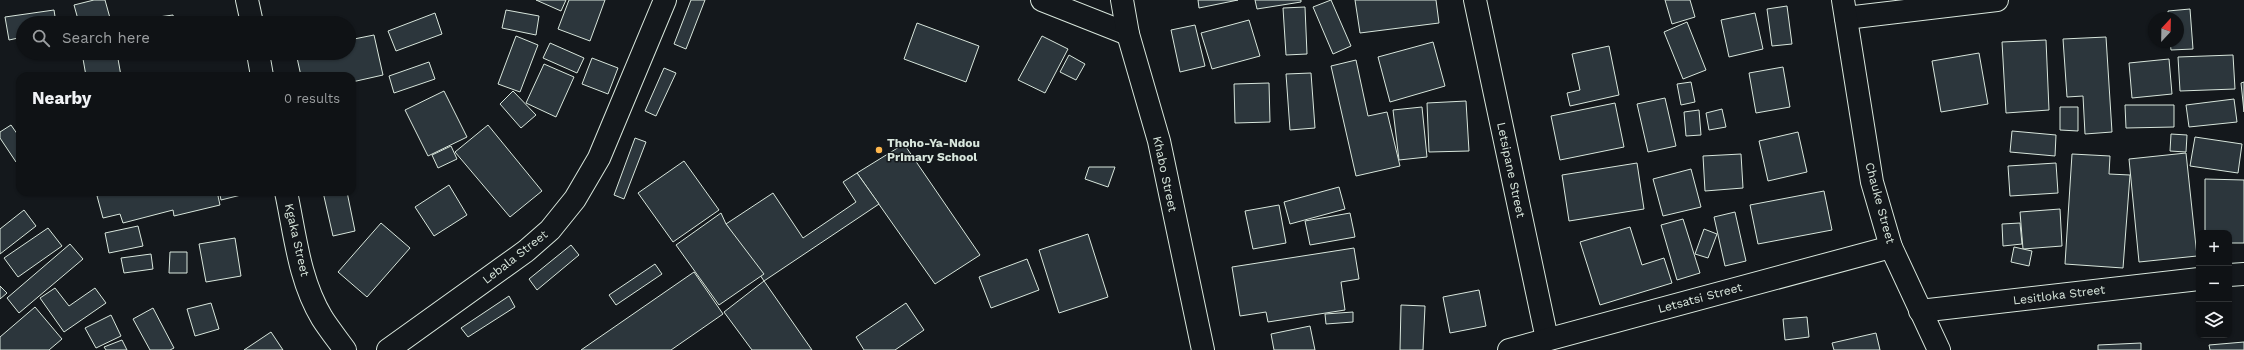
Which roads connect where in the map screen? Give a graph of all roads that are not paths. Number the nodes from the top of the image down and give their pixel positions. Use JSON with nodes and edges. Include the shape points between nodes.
{"nodes":[{"id":1,"x":247,"y":0,"type":"edge"},
{"id":2,"x":665,"y":0,"type":"edge"},
{"id":3,"x":1042,"y":0,"type":"edge"},
{"id":4,"x":1122,"y":0,"type":"edge"},
{"id":5,"x":1475,"y":0,"type":"edge"},
{"id":6,"x":1997,"y":0,"type":"edge"},
{"id":7,"x":1844,"y":9,"type":"edge"},
{"id":8,"x":250,"y":16,"type":"edge"},
{"id":9,"x":1128,"y":34,"type":"junction"},
{"id":10,"x":259,"y":60,"type":"edge"},
{"id":11,"x":261,"y":72,"type":"edge"},
{"id":12,"x":287,"y":196,"type":"edge"},
{"id":13,"x":1891,"y":247,"type":"junction"},
{"id":14,"x":2244,"y":274,"type":"edge"},
{"id":15,"x":2232,"y":276,"type":"edge"},
{"id":16,"x":2196,"y":279,"type":"edge"},
{"id":17,"x":1920,"y":311,"type":"junction"},
{"id":18,"x":1547,"y":339,"type":"junction"},
{"id":19,"x":345,"y":350,"type":"edge"},
{"id":20,"x":388,"y":350,"type":"edge"},
{"id":21,"x":1202,"y":350,"type":"edge"},
{"id":22,"x":1509,"y":350,"type":"edge"},
{"id":23,"x":1939,"y":350,"type":"edge"}],
"edges":[{"from":1,"to":8,"type":"street"},
{"from":2,"to":20,"type":"street","name":"Lebala Street","via":[[599,158],[575,199],[550,230],[526,251]]},
{"from":3,"to":9,"type":"street"},
{"from":4,"to":9,"type":"street","name":"Khabo Street"},
{"from":5,"to":18,"type":"street","name":"Letsipane Street"},
{"from":6,"to":7,"type":"street"},
{"from":7,"to":13,"type":"street","name":"Chauke Street","via":[[1872,182]]},
{"from":9,"to":21,"type":"street","name":"Khabo Street","via":[[1159,141]]},
{"from":10,"to":11,"type":"street"},
{"from":12,"to":19,"type":"street","name":"Kgaka Street","via":[[302,271],[310,294],[322,317]]},
{"from":13,"to":17,"type":"street","name":"Chauke Street"},
{"from":13,"to":18,"type":"street","name":"Letsatsi Street"},
{"from":14,"to":15,"type":"street"},
{"from":16,"to":17,"type":"street","name":"Lesitloka Street"},
{"from":17,"to":23,"type":"street","name":"Chauke Street"},
{"from":18,"to":22,"type":"street","name":"Letsatsi Street"}]}
